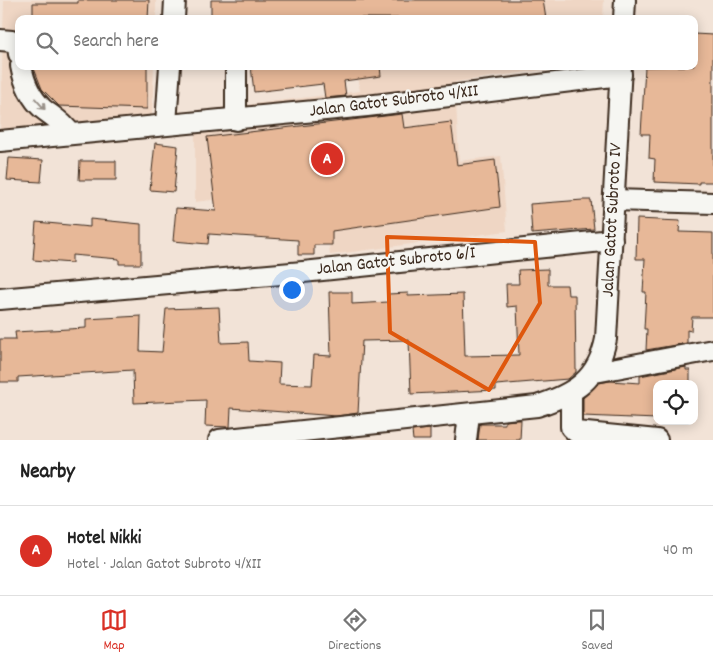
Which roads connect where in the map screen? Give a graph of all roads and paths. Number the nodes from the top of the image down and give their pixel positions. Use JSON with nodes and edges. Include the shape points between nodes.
{"nodes":[{"id":1,"x":175,"y":0,"type":"edge"},
{"id":2,"x":625,"y":0,"type":"edge"},
{"id":3,"x":174,"y":15,"type":"edge"},
{"id":4,"x":624,"y":15,"type":"edge"},
{"id":5,"x":0,"y":40,"type":"edge"},
{"id":6,"x":15,"y":44,"type":"edge"},
{"id":7,"x":22,"y":70,"type":"edge"},
{"id":8,"x":170,"y":70,"type":"edge"},
{"id":9,"x":236,"y":70,"type":"edge"},
{"id":10,"x":621,"y":71,"type":"edge"},
{"id":11,"x":236,"y":120,"type":"junction"},
{"id":12,"x":166,"y":124,"type":"junction"},
{"id":13,"x":70,"y":133,"type":"junction"},
{"id":14,"x":0,"y":141,"type":"edge"},
{"id":15,"x":614,"y":200,"type":"junction"},
{"id":16,"x":713,"y":203,"type":"edge"},
{"id":17,"x":612,"y":240,"type":"junction"},
{"id":18,"x":0,"y":299,"type":"edge"},
{"id":19,"x":713,"y":350,"type":"edge"},
{"id":20,"x":594,"y":372,"type":"junction"},
{"id":21,"x":571,"y":392,"type":"junction"},
{"id":22,"x":469,"y":414,"type":"junction"},
{"id":23,"x":219,"y":440,"type":"edge"},
{"id":24,"x":466,"y":440,"type":"edge"},
{"id":25,"x":657,"y":440,"type":"edge"}],
"edges":[{"from":1,"to":3,"type":"street"},
{"from":2,"to":4,"type":"street"},
{"from":5,"to":6,"type":"street"},
{"from":7,"to":13,"type":"street","one_way":true,"via":[[29,91],[41,107],[64,124]]},
{"from":8,"to":12,"type":"street"},
{"from":9,"to":11,"type":"street"},
{"from":10,"to":11,"type":"street","name":"Jalan Gatot Subroto 4/XII"},
{"from":10,"to":15,"type":"street","name":"Jalan Gatot Subroto IV"},
{"from":11,"to":12,"type":"street","name":"Jalan Gatot Subroto 4/XII"},
{"from":12,"to":13,"type":"street","name":"Jalan Gatot Subroto 4/XII"},
{"from":13,"to":14,"type":"street","name":"Jalan Gatot Subroto 4/XII"},
{"from":15,"to":16,"type":"street"},
{"from":15,"to":17,"type":"street","name":"Jalan Gatot Subroto IV"},
{"from":17,"to":18,"type":"street","name":"Jalan Gatot Subroto 6/I"},
{"from":17,"to":20,"type":"street","name":"Jalan Gatot Subroto IV","via":[[606,339],[603,356]]},
{"from":19,"to":20,"type":"street"},
{"from":20,"to":21,"type":"street"},
{"from":21,"to":22,"type":"street","via":[[537,406]]},
{"from":21,"to":25,"type":"street","via":[[570,426],[576,432]]},
{"from":22,"to":23,"type":"street"},
{"from":22,"to":24,"type":"street"}]}
